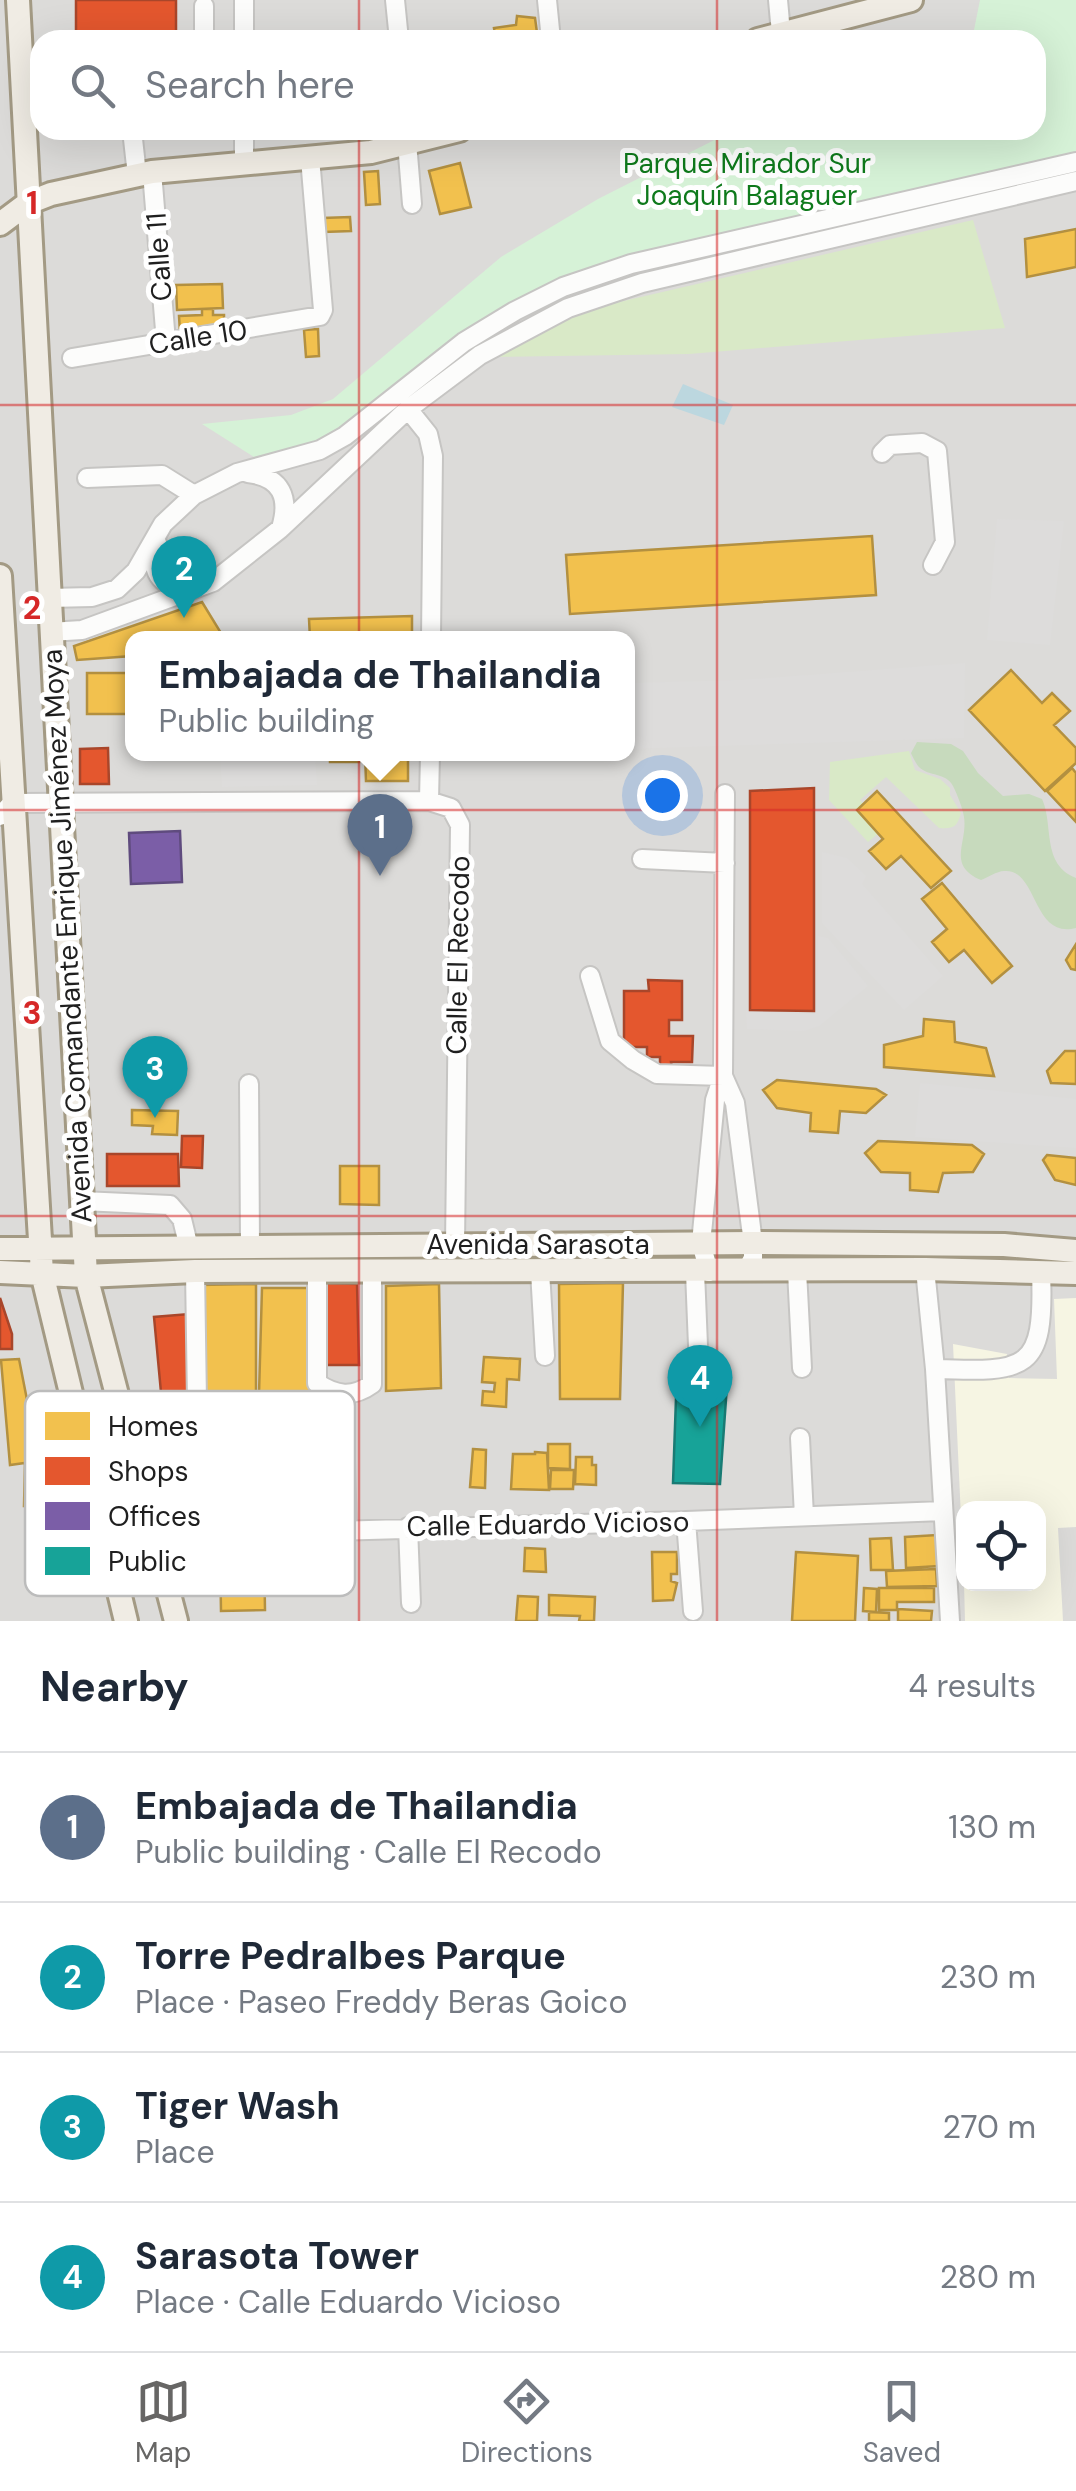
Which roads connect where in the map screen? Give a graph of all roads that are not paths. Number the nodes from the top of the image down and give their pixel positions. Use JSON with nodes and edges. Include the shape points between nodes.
{"nodes":[{"id":1,"x":18,"y":0,"type":"edge"},
{"id":2,"x":244,"y":0,"type":"edge"},
{"id":3,"x":395,"y":0,"type":"edge"},
{"id":4,"x":547,"y":0,"type":"edge"},
{"id":5,"x":778,"y":0,"type":"edge"},
{"id":6,"x":906,"y":0,"type":"edge"},
{"id":7,"x":204,"y":6,"type":"dead end"},
{"id":8,"x":204,"y":30,"type":"edge"},
{"id":9,"x":244,"y":30,"type":"edge"},
{"id":10,"x":397,"y":30,"type":"edge"},
{"id":11,"x":550,"y":30,"type":"edge"},
{"id":12,"x":781,"y":30,"type":"edge"},
{"id":13,"x":792,"y":30,"type":"edge"},
{"id":14,"x":135,"y":140,"type":"edge"},
{"id":15,"x":244,"y":140,"type":"edge"},
{"id":16,"x":392,"y":140,"type":"edge"},
{"id":17,"x":406,"y":140,"type":"edge"},
{"id":18,"x":310,"y":158,"type":"junction"},
{"id":19,"x":244,"y":162,"type":"junction"},
{"id":20,"x":1076,"y":162,"type":"edge"},
{"id":21,"x":145,"y":174,"type":"junction"},
{"id":22,"x":1076,"y":181,"type":"edge"},
{"id":23,"x":1032,"y":182,"type":"junction"},
{"id":24,"x":28,"y":203,"type":"junction"},
{"id":25,"x":412,"y":204,"type":"dead end"},
{"id":26,"x":0,"y":224,"type":"edge"},
{"id":27,"x":166,"y":342,"type":"junction"},
{"id":28,"x":72,"y":358,"type":"dead end"},
{"id":29,"x":408,"y":409,"type":"junction"},
{"id":30,"x":882,"y":453,"type":"dead end"},
{"id":31,"x":237,"y":473,"type":"junction"},
{"id":32,"x":87,"y":478,"type":"dead end"},
{"id":33,"x":194,"y":495,"type":"junction"},
{"id":34,"x":163,"y":524,"type":"junction"},
{"id":35,"x":280,"y":528,"type":"junction"},
{"id":36,"x":933,"y":566,"type":"dead end"},
{"id":37,"x":0,"y":576,"type":"edge"},
{"id":38,"x":213,"y":582,"type":"junction"},
{"id":39,"x":49,"y":598,"type":"junction"},
{"id":40,"x":1,"y":600,"type":"edge"},
{"id":41,"x":431,"y":631,"type":"edge"},
{"id":42,"x":50,"y":632,"type":"junction"},
{"id":43,"x":3,"y":706,"type":"edge"},
{"id":44,"x":4,"y":736,"type":"edge"},
{"id":45,"x":430,"y":761,"type":"edge"},
{"id":46,"x":725,"y":794,"type":"dead end"},
{"id":47,"x":430,"y":800,"type":"junction"},
{"id":48,"x":59,"y":803,"type":"junction"},
{"id":49,"x":6,"y":810,"type":"edge"},
{"id":50,"x":642,"y":859,"type":"dead end"},
{"id":51,"x":725,"y":863,"type":"junction"},
{"id":52,"x":590,"y":976,"type":"dead end"},
{"id":53,"x":723,"y":1076,"type":"junction"},
{"id":54,"x":249,"y":1084,"type":"dead end"},
{"id":55,"x":82,"y":1201,"type":"junction"},
{"id":56,"x":701,"y":1243,"type":"junction"},
{"id":57,"x":753,"y":1243,"type":"junction"},
{"id":58,"x":455,"y":1245,"type":"junction"},
{"id":59,"x":0,"y":1248,"type":"edge"},
{"id":60,"x":250,"y":1248,"type":"junction"},
{"id":61,"x":41,"y":1249,"type":"junction"},
{"id":62,"x":84,"y":1250,"type":"junction"},
{"id":63,"x":1076,"y":1251,"type":"edge"},
{"id":64,"x":192,"y":1260,"type":"junction"},
{"id":65,"x":925,"y":1269,"type":"junction"},
{"id":66,"x":797,"y":1270,"type":"junction"},
{"id":67,"x":540,"y":1271,"type":"junction"},
{"id":68,"x":746,"y":1271,"type":"junction"},
{"id":69,"x":0,"y":1272,"type":"edge"},
{"id":70,"x":317,"y":1272,"type":"junction"},
{"id":71,"x":372,"y":1272,"type":"junction"},
{"id":72,"x":702,"y":1272,"type":"junction"},
{"id":73,"x":1040,"y":1272,"type":"junction"},
{"id":74,"x":42,"y":1273,"type":"junction"},
{"id":75,"x":1076,"y":1273,"type":"edge"},
{"id":76,"x":86,"y":1276,"type":"junction"},
{"id":77,"x":698,"y":1346,"type":"dead end"},
{"id":78,"x":545,"y":1356,"type":"dead end"},
{"id":79,"x":802,"y":1368,"type":"dead end"},
{"id":80,"x":935,"y":1369,"type":"junction"},
{"id":81,"x":70,"y":1391,"type":"edge"},
{"id":82,"x":115,"y":1391,"type":"edge"},
{"id":83,"x":197,"y":1391,"type":"edge"},
{"id":84,"x":328,"y":1391,"type":"edge"},
{"id":85,"x":355,"y":1392,"type":"edge"},
{"id":86,"x":800,"y":1438,"type":"dead end"},
{"id":87,"x":942,"y":1510,"type":"junction"},
{"id":88,"x":804,"y":1516,"type":"junction"},
{"id":89,"x":686,"y":1521,"type":"junction"},
{"id":90,"x":408,"y":1528,"type":"junction"},
{"id":91,"x":355,"y":1530,"type":"edge"},
{"id":92,"x":120,"y":1596,"type":"edge"},
{"id":93,"x":170,"y":1596,"type":"edge"},
{"id":94,"x":412,"y":1603,"type":"dead end"},
{"id":95,"x":692,"y":1610,"type":"dead end"},
{"id":96,"x":126,"y":1621,"type":"edge"},
{"id":97,"x":176,"y":1621,"type":"edge"},
{"id":98,"x":950,"y":1621,"type":"edge"}],
"edges":[{"from":1,"to":24,"type":"main road","name":"Avenida Comandante Enrique Jiménez Moya"},
{"from":2,"to":9,"type":"street"},
{"from":3,"to":10,"type":"street"},
{"from":4,"to":11,"type":"street"},
{"from":5,"to":12,"type":"street"},
{"from":6,"to":13,"type":"main road"},
{"from":7,"to":8,"type":"street"},
{"from":14,"to":21,"type":"street","name":"Calle 11"},
{"from":15,"to":19,"type":"street"},
{"from":16,"to":18,"type":"main road"},
{"from":17,"to":25,"type":"street"},
{"from":18,"to":19,"type":"main road"},
{"from":18,"to":27,"type":"street","name":"Calle 10","via":[[320,316]]},
{"from":19,"to":21,"type":"main road"},
{"from":20,"to":23,"type":"street"},
{"from":21,"to":24,"type":"main road"},
{"from":21,"to":27,"type":"street","name":"Calle 11"},
{"from":22,"to":23,"type":"street"},
{"from":23,"to":29,"type":"street","via":[[568,308],[480,354]]},
{"from":23,"to":31,"type":"street","via":[[630,264],[563,287],[464,342],[345,436],[320,450]]},
{"from":24,"to":26,"type":"main road"},
{"from":24,"to":39,"type":"main road","name":"Avenida Comandante Enrique Jiménez Moya"},
{"from":27,"to":28,"type":"street","name":"Calle 10"},
{"from":29,"to":35,"type":"street"},
{"from":29,"to":41,"type":"street","via":[[428,434],[433,456]]},
{"from":30,"to":36,"type":"street","via":[[890,444],[922,443],[937,451],[945,528]]},
{"from":31,"to":33,"type":"street"},
{"from":31,"to":35,"type":"street","via":[[261,474],[278,484],[285,500]]},
{"from":32,"to":33,"type":"street","via":[[162,475]]},
{"from":33,"to":34,"type":"street"},
{"from":34,"to":38,"type":"street","via":[[153,562],[158,577],[176,587]]},
{"from":34,"to":39,"type":"street","via":[[136,571],[117,589]]},
{"from":35,"to":38,"type":"street"},
{"from":37,"to":40,"type":"main road","name":"Avenida Comandante Enrique Jiménez Moya"},
{"from":38,"to":42,"type":"street","via":[[82,630]]},
{"from":39,"to":42,"type":"main road","name":"Avenida Comandante Enrique Jiménez Moya"},
{"from":40,"to":43,"type":"main road","name":"Avenida Comandante Enrique Jiménez Moya"},
{"from":42,"to":48,"type":"main road","name":"Avenida Comandante Enrique Jiménez Moya"},
{"from":43,"to":44,"type":"main road","name":"Avenida Comandante Enrique Jiménez Moya"},
{"from":44,"to":49,"type":"main road","name":"Avenida Comandante Enrique Jiménez Moya"},
{"from":45,"to":47,"type":"street"},
{"from":46,"to":51,"type":"street"},
{"from":47,"to":48,"type":"street"},
{"from":47,"to":58,"type":"street","name":"Calle El Recodo","via":[[451,808],[460,826]]},
{"from":48,"to":49,"type":"street"},
{"from":48,"to":55,"type":"main road","name":"Avenida Comandante Enrique Jiménez Moya"},
{"from":49,"to":61,"type":"main road","name":"Avenida Comandante Enrique Jiménez Moya"},
{"from":50,"to":51,"type":"street"},
{"from":51,"to":53,"type":"street"},
{"from":52,"to":53,"type":"street","via":[[610,1040],[633,1060],[657,1074]]},
{"from":53,"to":56,"type":"street"},
{"from":53,"to":57,"type":"street","via":[[735,1103]]},
{"from":54,"to":60,"type":"street"},
{"from":55,"to":62,"type":"main road","name":"Avenida Comandante Enrique Jiménez Moya"},
{"from":55,"to":64,"type":"street","via":[[170,1205],[182,1218]]},
{"from":56,"to":57,"type":"main road","name":"Avenida Sarasota"},
{"from":56,"to":58,"type":"main road","name":"Avenida Sarasota"},
{"from":56,"to":72,"type":"street"},
{"from":57,"to":63,"type":"main road","name":"Avenida Sarasota"},
{"from":57,"to":68,"type":"street"},
{"from":58,"to":60,"type":"main road","name":"Avenida Sarasota"},
{"from":59,"to":61,"type":"main road","name":"Avenida Sarasota"},
{"from":60,"to":64,"type":"main road","name":"Avenida Sarasota"},
{"from":61,"to":62,"type":"main road","name":"Avenida Sarasota"},
{"from":61,"to":74,"type":"main road","name":"Avenida Comandante Enrique Jiménez Moya"},
{"from":62,"to":64,"type":"main road","name":"Avenida Sarasota"},
{"from":62,"to":76,"type":"main road","name":"Avenida Comandante Enrique Jiménez Moya"},
{"from":64,"to":70,"type":"main road","name":"Avenida Sarasota"},
{"from":64,"to":76,"type":"main road","name":"Avenida Sarasota"},
{"from":64,"to":83,"type":"street"},
{"from":65,"to":66,"type":"main road","name":"Avenida Sarasota"},
{"from":65,"to":73,"type":"main road","name":"Avenida Sarasota"},
{"from":65,"to":80,"type":"street"},
{"from":66,"to":68,"type":"main road","name":"Avenida Sarasota"},
{"from":66,"to":79,"type":"street"},
{"from":67,"to":71,"type":"main road","name":"Avenida Sarasota"},
{"from":67,"to":72,"type":"main road","name":"Avenida Sarasota"},
{"from":67,"to":78,"type":"street"},
{"from":68,"to":72,"type":"main road","name":"Avenida Sarasota"},
{"from":69,"to":74,"type":"main road","name":"Avenida Sarasota"},
{"from":70,"to":71,"type":"main road","name":"Avenida Sarasota"},
{"from":70,"to":84,"type":"street","via":[[317,1383]]},
{"from":71,"to":85,"type":"street","via":[[372,1384]]},
{"from":72,"to":77,"type":"street"},
{"from":73,"to":75,"type":"main road","name":"Avenida Sarasota"},
{"from":73,"to":80,"type":"street","via":[[1043,1319],[1027,1357],[995,1370]]},
{"from":74,"to":76,"type":"main road","name":"Avenida Sarasota"},
{"from":74,"to":81,"type":"main road","name":"Avenida Comandante Enrique Jiménez Moya"},
{"from":76,"to":82,"type":"main road","name":"Avenida Comandante Enrique Jiménez Moya"},
{"from":80,"to":87,"type":"street"},
{"from":86,"to":88,"type":"street"},
{"from":87,"to":88,"type":"street","name":"Calle Eduardo Vicioso"},
{"from":87,"to":98,"type":"street"},
{"from":88,"to":89,"type":"street","name":"Calle Eduardo Vicioso"},
{"from":89,"to":90,"type":"street","name":"Calle Eduardo Vicioso"},
{"from":89,"to":95,"type":"street"},
{"from":90,"to":91,"type":"street","name":"Calle Eduardo Vicioso"},
{"from":90,"to":94,"type":"street"},
{"from":92,"to":96,"type":"main road","name":"Avenida Comandante Enrique Jiménez Moya"},
{"from":93,"to":97,"type":"main road","name":"Avenida Comandante Enrique Jiménez Moya"}]}
